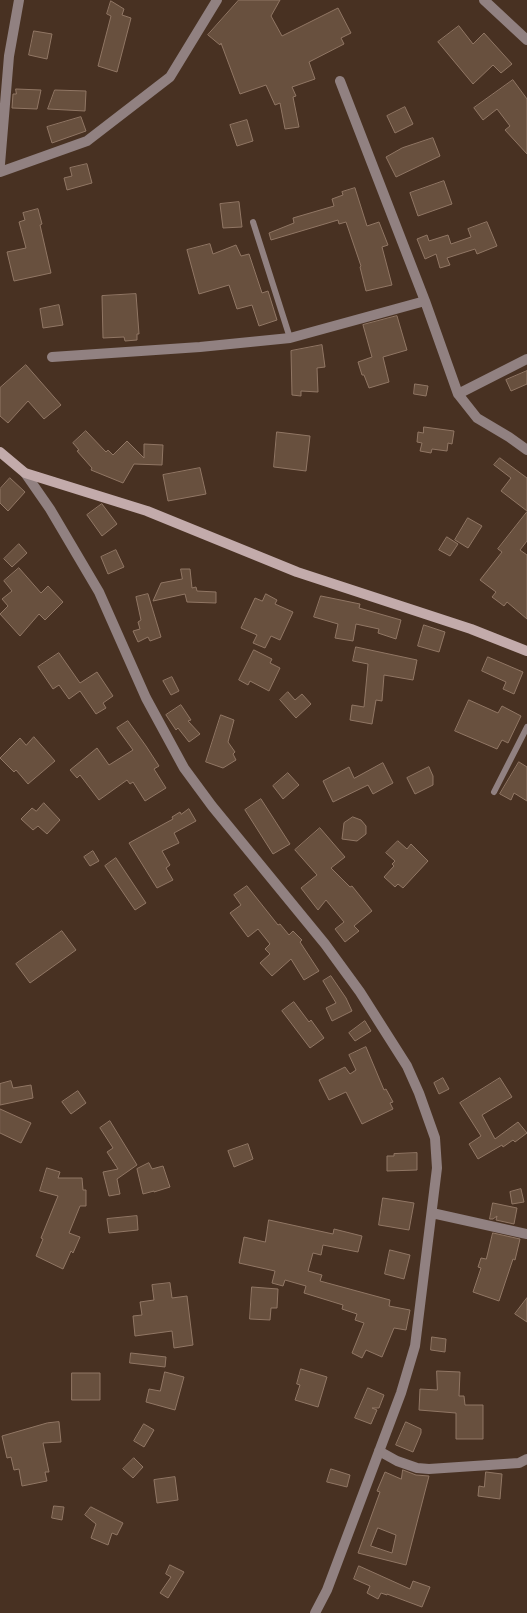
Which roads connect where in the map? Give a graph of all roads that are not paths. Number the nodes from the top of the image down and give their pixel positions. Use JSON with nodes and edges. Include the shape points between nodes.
{"nodes":[{"id":1,"x":19,"y":0,"type":"edge"},
{"id":2,"x":217,"y":0,"type":"edge"},
{"id":3,"x":484,"y":0,"type":"edge"},
{"id":4,"x":527,"y":40,"type":"edge"},
{"id":5,"x":340,"y":81,"type":"dead end"},
{"id":6,"x":0,"y":164,"type":"edge"},
{"id":7,"x":0,"y":172,"type":"edge"},
{"id":8,"x":253,"y":222,"type":"dead end"},
{"id":9,"x":425,"y":301,"type":"junction"},
{"id":10,"x":290,"y":338,"type":"junction"},
{"id":11,"x":52,"y":357,"type":"dead end"},
{"id":12,"x":527,"y":359,"type":"edge"},
{"id":13,"x":458,"y":394,"type":"junction"},
{"id":14,"x":527,"y":450,"type":"edge"},
{"id":15,"x":0,"y":452,"type":"edge"},
{"id":16,"x":25,"y":473,"type":"junction"},
{"id":17,"x":527,"y":651,"type":"edge"},
{"id":18,"x":527,"y":727,"type":"edge"},
{"id":19,"x":494,"y":792,"type":"dead end"},
{"id":20,"x":432,"y":1212,"type":"junction"},
{"id":21,"x":527,"y":1234,"type":"edge"},
{"id":22,"x":379,"y":1451,"type":"junction"},
{"id":23,"x":525,"y":1464,"type":"edge"},
{"id":24,"x":315,"y":1613,"type":"edge"}],
"edges":[{"from":1,"to":6,"type":"street","via":[[9,56]]},
{"from":2,"to":7,"type":"street","via":[[170,77],[87,141]]},
{"from":3,"to":4,"type":"street"},
{"from":5,"to":9,"type":"street"},
{"from":8,"to":10,"type":"lane"},
{"from":9,"to":10,"type":"street"},
{"from":9,"to":13,"type":"street"},
{"from":10,"to":11,"type":"street"},
{"from":12,"to":13,"type":"street"},
{"from":13,"to":14,"type":"street","via":[[477,418]]},
{"from":15,"to":16,"type":"street"},
{"from":16,"to":17,"type":"street","via":[[147,511],[297,572],[471,629]]},
{"from":16,"to":20,"type":"street","via":[[99,592],[146,698],[184,768],[325,944],[407,1066],[435,1138],[437,1168]]},
{"from":18,"to":19,"type":"lane"},
{"from":20,"to":21,"type":"street"},
{"from":20,"to":22,"type":"street","via":[[415,1346]]},
{"from":22,"to":23,"type":"street","via":[[417,1468]]},
{"from":22,"to":24,"type":"street","via":[[327,1590]]}]}
